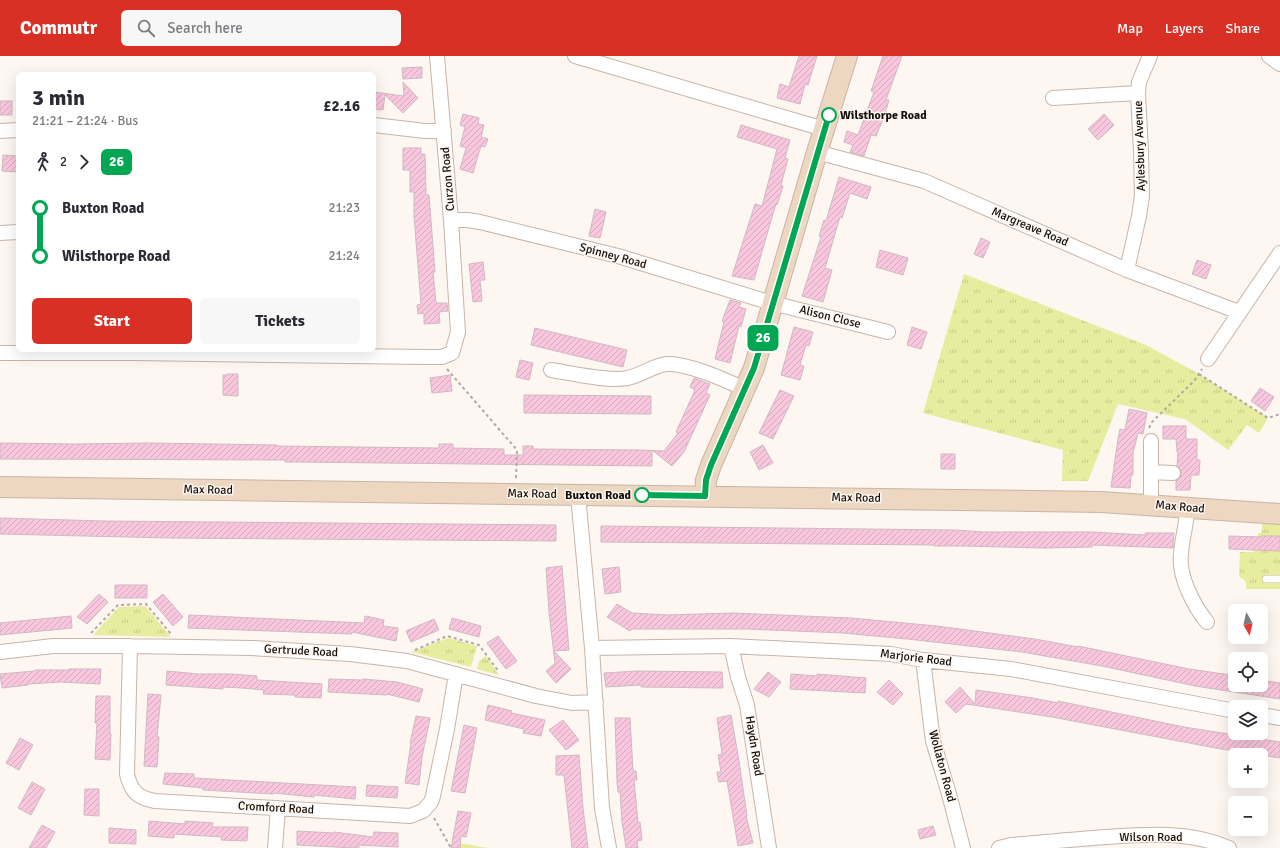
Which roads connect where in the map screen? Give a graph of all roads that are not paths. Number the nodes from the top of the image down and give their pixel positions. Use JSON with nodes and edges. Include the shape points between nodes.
{"nodes":[{"id":1,"x":437,"y":56,"type":"edge"},
{"id":2,"x":575,"y":56,"type":"edge"},
{"id":3,"x":847,"y":56,"type":"edge"},
{"id":4,"x":1150,"y":56,"type":"edge"},
{"id":5,"x":1269,"y":56,"type":"edge"},
{"id":6,"x":1280,"y":64,"type":"edge"},
{"id":7,"x":1138,"y":93,"type":"junction"},
{"id":8,"x":1053,"y":98,"type":"dead end"},
{"id":9,"x":376,"y":125,"type":"edge"},
{"id":10,"x":824,"y":129,"type":"junction"},
{"id":11,"x":16,"y":130,"type":"edge"},
{"id":12,"x":444,"y":131,"type":"junction"},
{"id":13,"x":0,"y":132,"type":"edge"},
{"id":14,"x":817,"y":152,"type":"junction"},
{"id":15,"x":451,"y":220,"type":"junction"},
{"id":16,"x":16,"y":232,"type":"edge"},
{"id":17,"x":0,"y":233,"type":"edge"},
{"id":18,"x":1280,"y":253,"type":"edge"},
{"id":19,"x":1127,"y":270,"type":"junction"},
{"id":20,"x":772,"y":302,"type":"junction"},
{"id":21,"x":1239,"y":312,"type":"junction"},
{"id":22,"x":888,"y":332,"type":"dead end"},
{"id":23,"x":0,"y":353,"type":"edge"},
{"id":24,"x":1208,"y":359,"type":"road end"},
{"id":25,"x":551,"y":370,"type":"dead end"},
{"id":26,"x":745,"y":388,"type":"junction"},
{"id":27,"x":1151,"y":441,"type":"road end"},
{"id":28,"x":1151,"y":472,"type":"junction"},
{"id":29,"x":1173,"y":473,"type":"dead end"},
{"id":30,"x":0,"y":487,"type":"edge"},
{"id":31,"x":578,"y":494,"type":"junction"},
{"id":32,"x":705,"y":496,"type":"junction"},
{"id":33,"x":1151,"y":504,"type":"junction"},
{"id":34,"x":1187,"y":508,"type":"junction"},
{"id":35,"x":1280,"y":514,"type":"edge"},
{"id":36,"x":1266,"y":579,"type":"dead end"},
{"id":37,"x":1280,"y":579,"type":"edge"},
{"id":38,"x":1207,"y":622,"type":"dead end"},
{"id":39,"x":130,"y":646,"type":"junction"},
{"id":40,"x":731,"y":646,"type":"junction"},
{"id":41,"x":592,"y":648,"type":"junction"},
{"id":42,"x":0,"y":652,"type":"edge"},
{"id":43,"x":923,"y":660,"type":"junction"},
{"id":44,"x":456,"y":674,"type":"junction"},
{"id":45,"x":596,"y":702,"type":"junction"},
{"id":46,"x":1228,"y":710,"type":"edge"},
{"id":47,"x":1268,"y":716,"type":"edge"},
{"id":48,"x":1280,"y":718,"type":"edge"},
{"id":49,"x":278,"y":808,"type":"junction"},
{"id":50,"x":275,"y":848,"type":"edge"},
{"id":51,"x":609,"y":848,"type":"edge"},
{"id":52,"x":769,"y":848,"type":"edge"},
{"id":53,"x":963,"y":848,"type":"edge"},
{"id":54,"x":999,"y":848,"type":"edge"},
{"id":55,"x":1229,"y":848,"type":"edge"}],
"edges":[{"from":1,"to":12,"type":"street","name":"Curzon Road"},
{"from":2,"to":10,"type":"street"},
{"from":3,"to":10,"type":"street"},
{"from":4,"to":7,"type":"street","name":"Aylesbury Avenue","via":[[1139,82]]},
{"from":5,"to":6,"type":"street"},
{"from":7,"to":8,"type":"street","name":"Aylesbury Avenue"},
{"from":7,"to":19,"type":"street","name":"Aylesbury Avenue","via":[[1142,196]]},
{"from":9,"to":12,"type":"street"},
{"from":10,"to":14,"type":"street"},
{"from":11,"to":13,"type":"street"},
{"from":12,"to":15,"type":"street","name":"Curzon Road"},
{"from":14,"to":19,"type":"street","name":"Margreave Road","via":[[924,181]]},
{"from":14,"to":20,"type":"street"},
{"from":15,"to":20,"type":"street","name":"Spinney Road","via":[[480,222],[618,256]]},
{"from":15,"to":23,"type":"street","name":"Curzon Road","via":[[458,332],[452,353],[442,357]]},
{"from":16,"to":17,"type":"street"},
{"from":18,"to":21,"type":"street"},
{"from":19,"to":21,"type":"street","name":"Margreave Road"},
{"from":20,"to":22,"type":"street","name":"Alison Close"},
{"from":20,"to":26,"type":"street","via":[[758,355]]},
{"from":21,"to":24,"type":"street"},
{"from":25,"to":26,"type":"street","via":[[625,379],[666,364],[711,375]]},
{"from":26,"to":32,"type":"street","via":[[711,465],[706,480]]},
{"from":27,"to":28,"type":"street"},
{"from":28,"to":29,"type":"street"},
{"from":28,"to":33,"type":"street"},
{"from":30,"to":31,"type":"street","name":"Max Road"},
{"from":31,"to":32,"type":"street","name":"Max Road"},
{"from":31,"to":41,"type":"street"},
{"from":32,"to":33,"type":"street","name":"Max Road"},
{"from":33,"to":34,"type":"street","name":"Max Road"},
{"from":34,"to":35,"type":"street","name":"Max Road"},
{"from":34,"to":38,"type":"street","via":[[1178,571],[1196,607]]},
{"from":36,"to":37,"type":"lane"},
{"from":39,"to":42,"type":"street","name":"Gertrude Road","via":[[53,646]]},
{"from":39,"to":44,"type":"street","name":"Gertrude Road","via":[[252,648],[350,654],[407,661]]},
{"from":39,"to":49,"type":"street","name":"Cromford Road","via":[[127,774],[137,794],[155,801]]},
{"from":40,"to":41,"type":"street","name":"Marjorie Road"},
{"from":40,"to":43,"type":"street","name":"Marjorie Road","via":[[891,654]]},
{"from":40,"to":52,"type":"street","name":"Haydn Road","via":[[747,705]]},
{"from":41,"to":45,"type":"street"},
{"from":43,"to":46,"type":"street","name":"Marjorie Road","via":[[1011,669]]},
{"from":43,"to":53,"type":"street","name":"Wollaton Road","via":[[933,741]]},
{"from":44,"to":45,"type":"street","name":"Gertrude Road","via":[[536,696],[572,703]]},
{"from":44,"to":49,"type":"street","name":"Cromford Road","via":[[435,789],[431,802],[417,815]]},
{"from":45,"to":51,"type":"street","via":[[602,808]]},
{"from":47,"to":48,"type":"street"},
{"from":49,"to":50,"type":"street"},
{"from":54,"to":55,"type":"street","name":"Wilson Road","via":[[1124,836],[1175,835]]}]}
